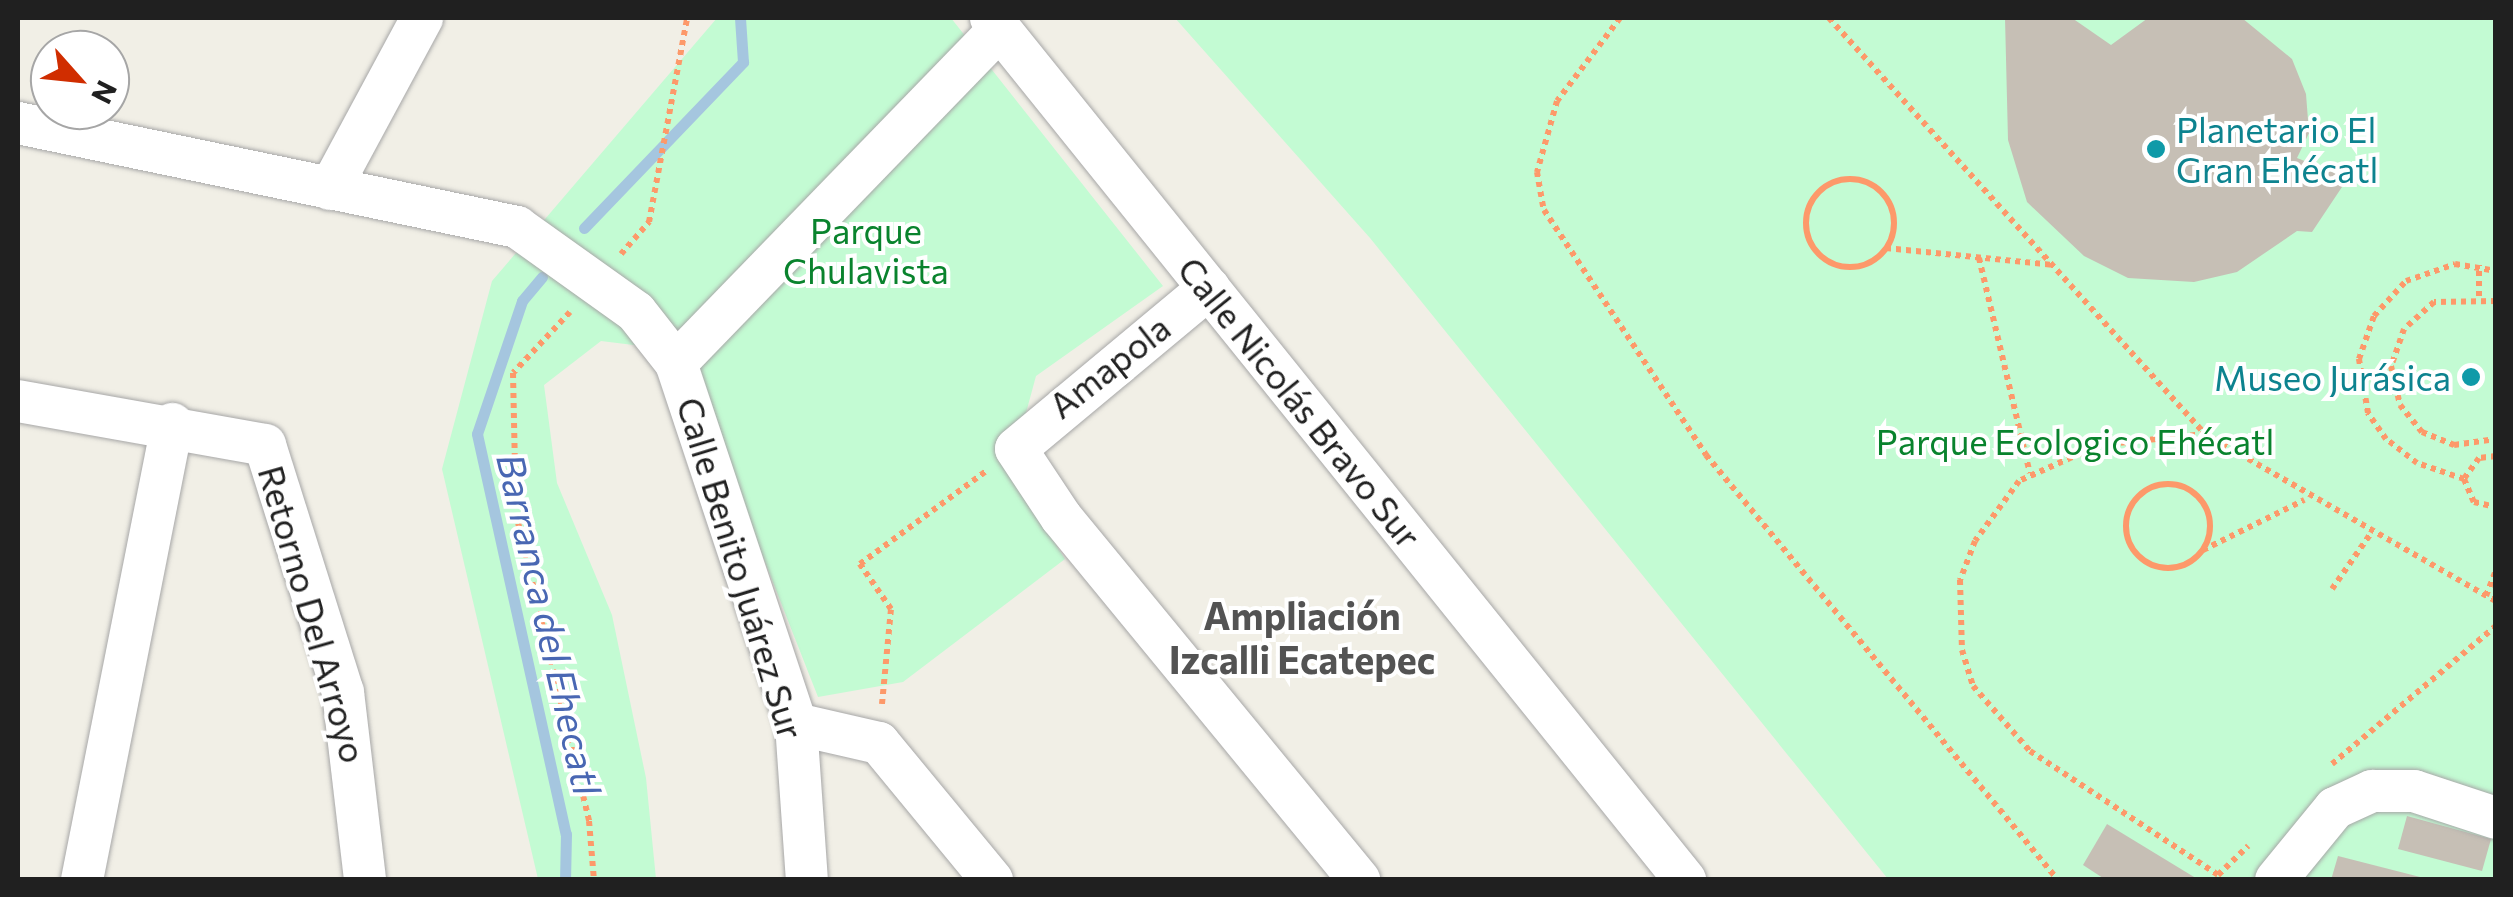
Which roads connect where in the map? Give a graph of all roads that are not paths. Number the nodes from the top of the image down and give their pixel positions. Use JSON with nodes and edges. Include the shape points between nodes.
{"nodes":[{"id":1,"x":422,"y":18,"type":"edge"},
{"id":2,"x":995,"y":23,"type":"edge"},
{"id":3,"x":18,"y":123,"type":"edge"},
{"id":4,"x":330,"y":189,"type":"junction"},
{"id":5,"x":1209,"y":288,"type":"junction"},
{"id":6,"x":676,"y":363,"type":"junction"},
{"id":7,"x":18,"y":401,"type":"edge"},
{"id":8,"x":172,"y":424,"type":"junction"},
{"id":9,"x":796,"y":724,"type":"junction"},
{"id":10,"x":2496,"y":818,"type":"edge"},
{"id":11,"x":82,"y":880,"type":"edge"},
{"id":12,"x":365,"y":880,"type":"edge"},
{"id":13,"x":806,"y":880,"type":"edge"},
{"id":14,"x":992,"y":880,"type":"edge"},
{"id":15,"x":1359,"y":880,"type":"edge"},
{"id":16,"x":1685,"y":880,"type":"edge"},
{"id":17,"x":2276,"y":880,"type":"edge"}],
"edges":[{"from":1,"to":4,"type":"street"},
{"from":2,"to":5,"type":"street","name":"Calle Nicolás Bravo Sur"},
{"from":2,"to":6,"type":"street","name":"Calle Benito Juárez Sur"},
{"from":3,"to":4,"type":"street"},
{"from":4,"to":6,"type":"street","via":[[517,227],[600,279]]},
{"from":5,"to":15,"type":"street","name":"Amapola","via":[[1016,450],[1061,517]]},
{"from":5,"to":16,"type":"street","name":"Calle Nicolás Bravo Sur"},
{"from":6,"to":9,"type":"street","name":"Calle Benito Juárez Sur"},
{"from":7,"to":8,"type":"street","name":"Retorno Del Arroyo"},
{"from":8,"to":11,"type":"street"},
{"from":8,"to":12,"type":"street","name":"Retorno Del Arroyo","via":[[265,444],[343,692]]},
{"from":9,"to":13,"type":"street","name":"Calle Benito Juárez Sur"},
{"from":9,"to":14,"type":"street","via":[[879,743]]},
{"from":10,"to":17,"type":"street","via":[[2414,791],[2372,791],[2335,808]]}]}
